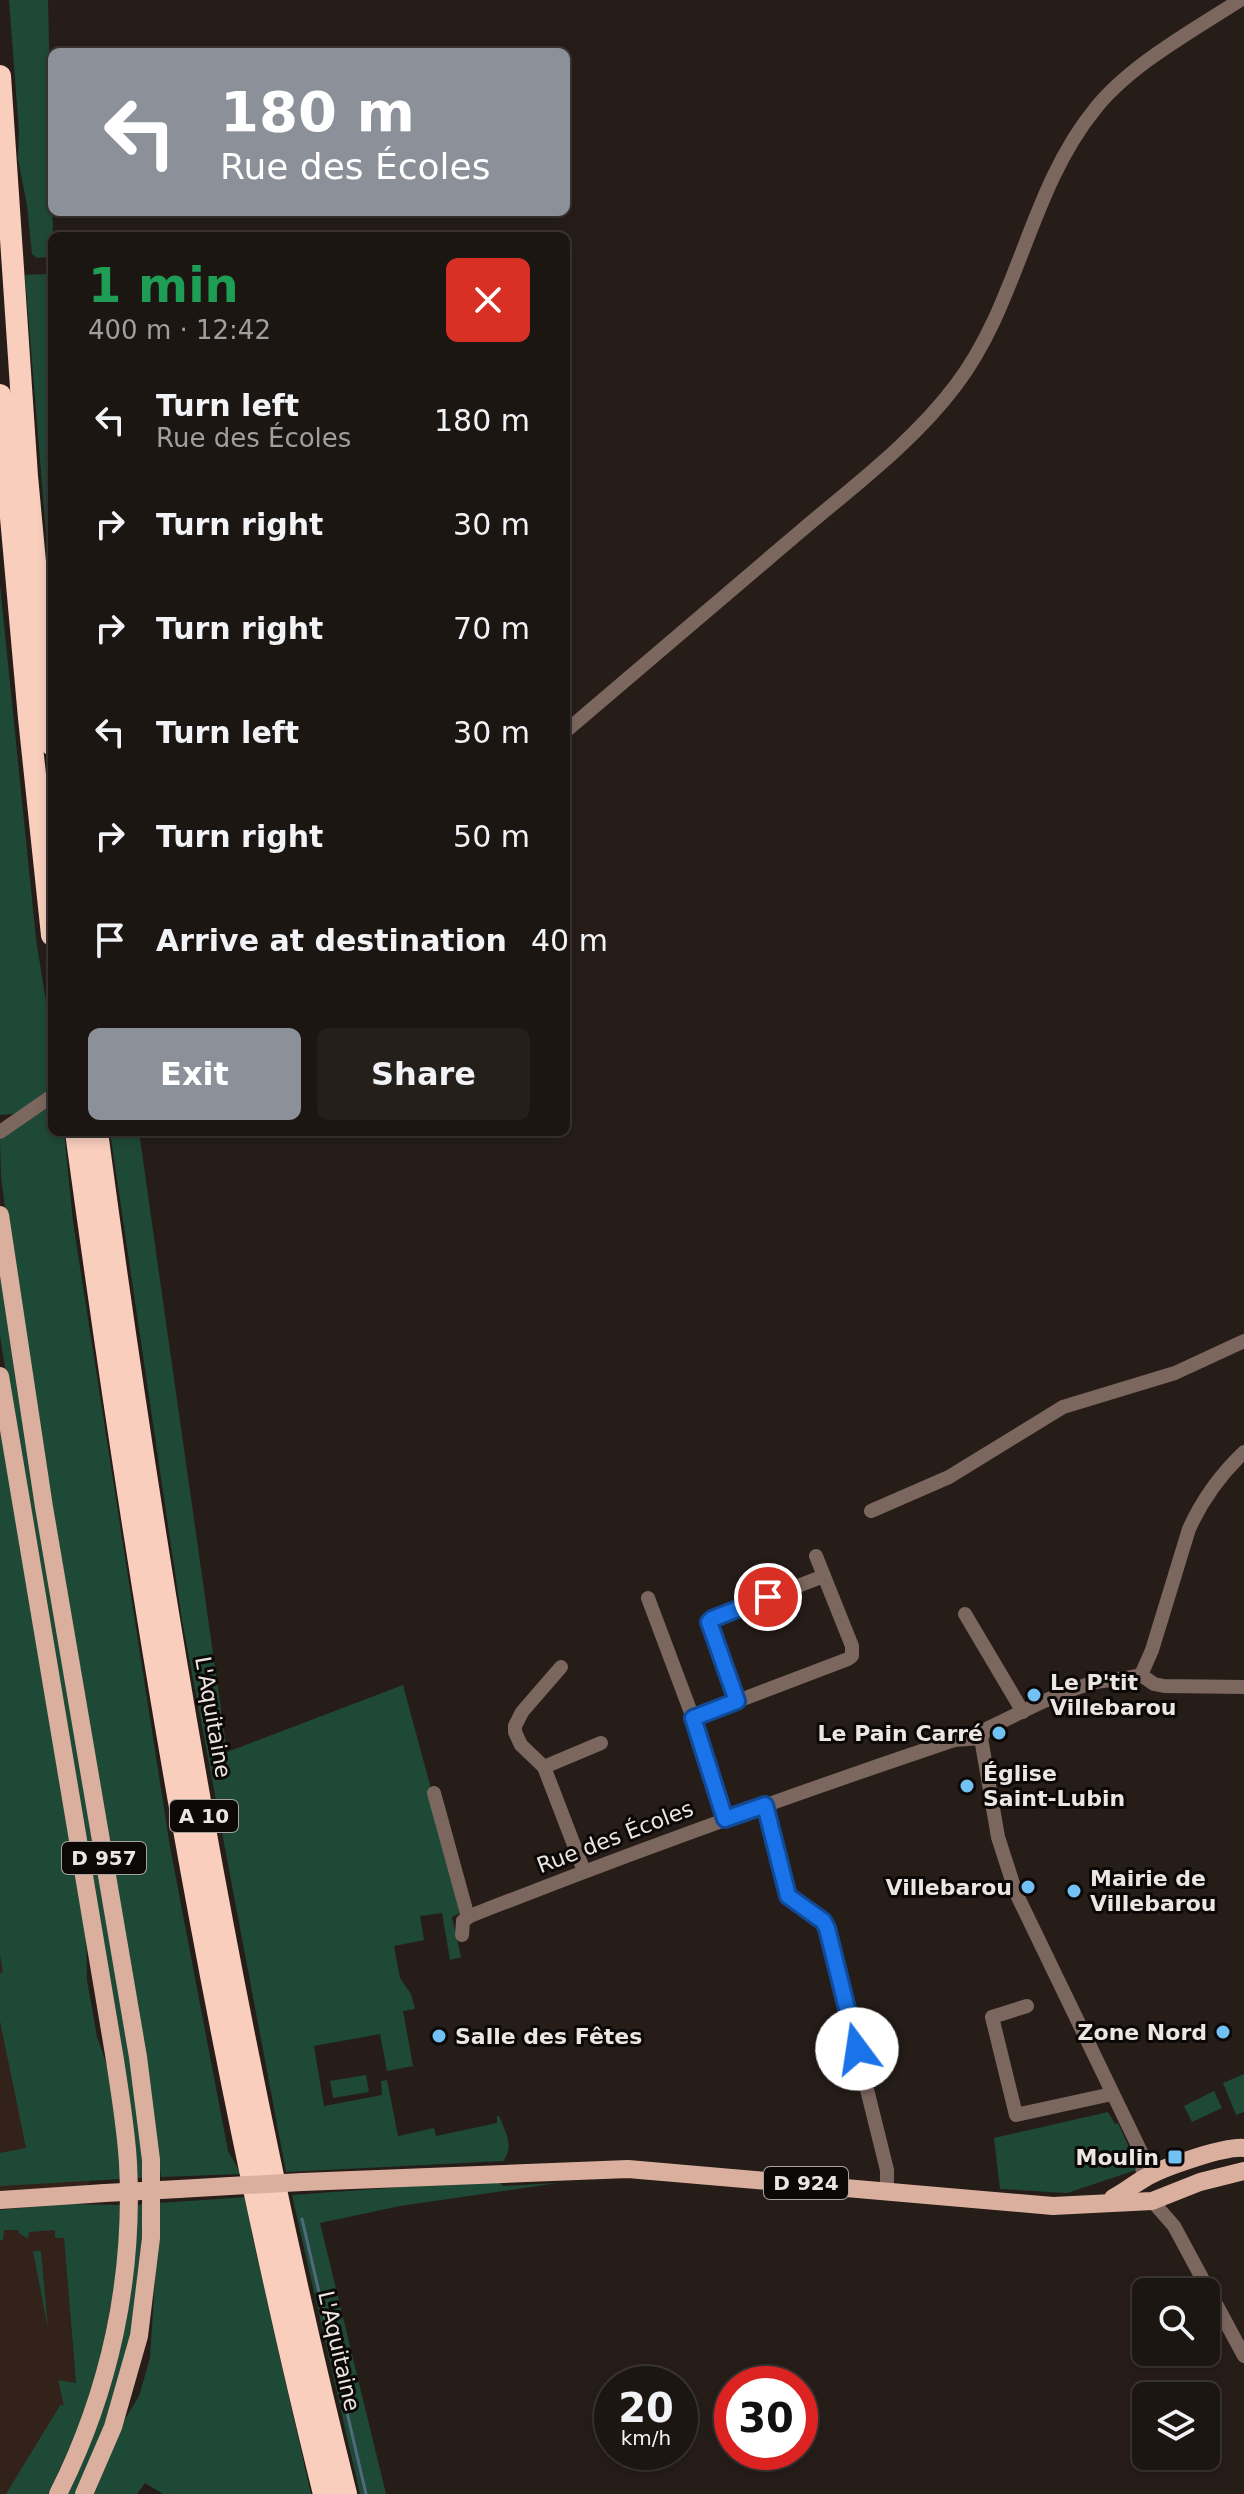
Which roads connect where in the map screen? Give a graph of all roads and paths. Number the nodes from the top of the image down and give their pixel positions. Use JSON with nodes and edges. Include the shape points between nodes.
{"nodes":[{"id":1,"x":1240,"y":0,"type":"edge"},
{"id":2,"x":0,"y":76,"type":"edge"},
{"id":3,"x":0,"y":395,"type":"edge"},
{"id":4,"x":48,"y":701,"type":"edge"},
{"id":5,"x":570,"y":728,"type":"edge"},
{"id":6,"x":48,"y":897,"type":"edge"},
{"id":7,"x":48,"y":1099,"type":"edge"},
{"id":8,"x":0,"y":1132,"type":"edge"},
{"id":9,"x":77,"y":1136,"type":"edge"},
{"id":10,"x":98,"y":1136,"type":"edge"},
{"id":11,"x":0,"y":1215,"type":"edge"},
{"id":12,"x":1244,"y":1341,"type":"edge"},
{"id":13,"x":0,"y":1376,"type":"edge"},
{"id":14,"x":1244,"y":1452,"type":"edge"},
{"id":15,"x":871,"y":1511,"type":"dead end"},
{"id":16,"x":816,"y":1556,"type":"dead end"},
{"id":17,"x":824,"y":1576,"type":"junction"},
{"id":18,"x":648,"y":1598,"type":"dead end"},
{"id":19,"x":965,"y":1614,"type":"dead end"},
{"id":20,"x":561,"y":1667,"type":"dead end"},
{"id":21,"x":1141,"y":1675,"type":"junction"},
{"id":22,"x":1244,"y":1687,"type":"edge"},
{"id":23,"x":737,"y":1701,"type":"junction"},
{"id":24,"x":1023,"y":1712,"type":"junction"},
{"id":25,"x":693,"y":1718,"type":"junction"},
{"id":26,"x":981,"y":1738,"type":"junction"},
{"id":27,"x":601,"y":1743,"type":"dead end"},
{"id":28,"x":544,"y":1767,"type":"junction"},
{"id":29,"x":434,"y":1793,"type":"dead end"},
{"id":30,"x":765,"y":1805,"type":"junction"},
{"id":31,"x":725,"y":1819,"type":"junction"},
{"id":32,"x":584,"y":1871,"type":"junction"},
{"id":33,"x":468,"y":1917,"type":"junction"},
{"id":34,"x":462,"y":1935,"type":"dead end"},
{"id":35,"x":1027,"y":2006,"type":"dead end"},
{"id":36,"x":1112,"y":2094,"type":"junction"},
{"id":37,"x":1244,"y":2148,"type":"edge"},
{"id":38,"x":1244,"y":2171,"type":"edge"},
{"id":39,"x":1148,"y":2187,"type":"junction"},
{"id":40,"x":887,"y":2190,"type":"junction"},
{"id":41,"x":1171,"y":2194,"type":"junction"},
{"id":42,"x":0,"y":2200,"type":"edge"},
{"id":43,"x":1174,"y":2226,"type":"junction"},
{"id":44,"x":1244,"y":2356,"type":"edge"},
{"id":45,"x":58,"y":2494,"type":"edge"},
{"id":46,"x":84,"y":2494,"type":"edge"},
{"id":47,"x":324,"y":2494,"type":"edge"},
{"id":48,"x":346,"y":2494,"type":"edge"}],
"edges":[{"from":1,"to":5,"type":"street","via":[[1141,67],[1096,107],[1060,164],[985,337],[956,385],[926,420]]},
{"from":2,"to":4,"type":"highway"},
{"from":3,"to":6,"type":"highway"},
{"from":7,"to":8,"type":"street"},
{"from":9,"to":47,"type":"highway","number":"A 10","via":[[183,1819],[252,2171]]},
{"from":10,"to":48,"type":"highway","name":"L'Aquitaine","number":"A 10","via":[[151,1509],[201,1801],[278,2198]]},
{"from":11,"to":46,"type":"main road","number":"D 957","via":[[151,2160],[151,2238],[139,2336],[123,2400]]},
{"from":12,"to":15,"type":"street","via":[[1175,1373],[1063,1407],[949,1477]]},
{"from":13,"to":45,"type":"main road","number":"D 957","via":[[128,2161],[125,2274],[116,2332],[91,2420]]},
{"from":14,"to":21,"type":"street","via":[[1193,1519]]},
{"from":16,"to":17,"type":"street"},
{"from":17,"to":23,"type":"street","via":[[712,1619],[709,1627]]},
{"from":17,"to":23,"type":"street","via":[[852,1656]]},
{"from":18,"to":25,"type":"street"},
{"from":19,"to":24,"type":"street"},
{"from":20,"to":28,"type":"street","via":[[515,1726],[521,1745]]},
{"from":21,"to":22,"type":"street","via":[[1164,1686]]},
{"from":21,"to":24,"type":"street","via":[[1099,1681]]},
{"from":23,"to":25,"type":"street"},
{"from":24,"to":26,"type":"street","via":[[986,1729]]},
{"from":25,"to":31,"type":"street"},
{"from":26,"to":30,"type":"street","name":"Rue des Écoles","via":[[954,1740]]},
{"from":26,"to":36,"type":"street","via":[[1002,1855]]},
{"from":27,"to":28,"type":"street"},
{"from":28,"to":32,"type":"street"},
{"from":29,"to":33,"type":"street"},
{"from":30,"to":31,"type":"street","name":"Rue des Écoles"},
{"from":30,"to":40,"type":"street","via":[[788,1896],[827,1928],[887,2170]]},
{"from":31,"to":32,"type":"street","name":"Rue des Écoles"},
{"from":32,"to":33,"type":"street","name":"Rue des Écoles"},
{"from":33,"to":34,"type":"street","via":[[461,1925]]},
{"from":35,"to":36,"type":"street","via":[[992,2017],[1016,2115]]},
{"from":36,"to":39,"type":"street","via":[[1142,2154]]},
{"from":37,"to":39,"type":"main road","number":"D 924","via":[[1207,2155]]},
{"from":38,"to":41,"type":"main road","number":"D 924"},
{"from":39,"to":40,"type":"main road","number":"D 924","via":[[1107,2201],[1063,2206]]},
{"from":39,"to":41,"type":"main road","number":"D 924"},
{"from":39,"to":43,"type":"street"},
{"from":40,"to":42,"type":"main road","number":"D 924","bridge":true,"via":[[613,2169]]},
{"from":41,"to":43,"type":"street"},
{"from":43,"to":44,"type":"street"}]}
